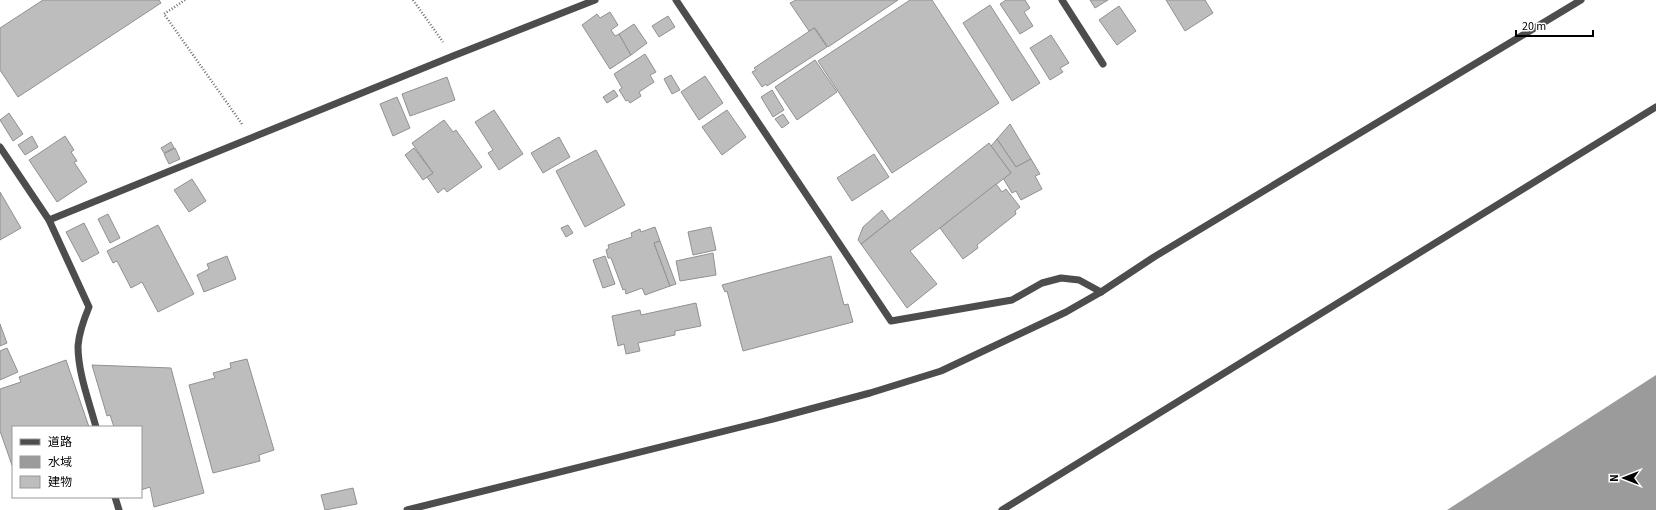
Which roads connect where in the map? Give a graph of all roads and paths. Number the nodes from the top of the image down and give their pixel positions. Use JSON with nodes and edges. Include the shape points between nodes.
{"nodes":[{"id":1,"x":185,"y":0,"type":"edge"},
{"id":2,"x":414,"y":0,"type":"edge"},
{"id":3,"x":595,"y":0,"type":"edge"},
{"id":4,"x":676,"y":0,"type":"edge"},
{"id":5,"x":1062,"y":0,"type":"edge"},
{"id":6,"x":1581,"y":0,"type":"edge"},
{"id":7,"x":452,"y":56,"type":"junction"},
{"id":8,"x":1103,"y":64,"type":"dead end"},
{"id":9,"x":1656,"y":107,"type":"edge"},
{"id":10,"x":251,"y":138,"type":"junction"},
{"id":11,"x":0,"y":147,"type":"edge"},
{"id":12,"x":49,"y":220,"type":"junction"},
{"id":13,"x":1101,"y":292,"type":"junction"},
{"id":14,"x":96,"y":426,"type":"edge"},
{"id":15,"x":116,"y":498,"type":"edge"},
{"id":16,"x":119,"y":510,"type":"edge"},
{"id":17,"x":407,"y":510,"type":"edge"},
{"id":18,"x":1002,"y":510,"type":"edge"}],
"edges":[{"from":1,"to":10,"type":"path","via":[[164,14]]},
{"from":2,"to":7,"type":"path"},
{"from":3,"to":7,"type":"street"},
{"from":4,"to":13,"type":"street","via":[[891,321],[1012,300],[1042,283],[1061,278],[1079,280]]},
{"from":5,"to":8,"type":"street"},
{"from":6,"to":13,"type":"street","via":[[1154,257]]},
{"from":7,"to":10,"type":"street"},
{"from":9,"to":18,"type":"street"},
{"from":10,"to":12,"type":"street"},
{"from":11,"to":12,"type":"street"},
{"from":12,"to":14,"type":"street","via":[[89,307],[78,344],[79,363]]},
{"from":13,"to":17,"type":"street","via":[[1066,312],[941,371],[773,419]]},
{"from":15,"to":16,"type":"street"}]}
